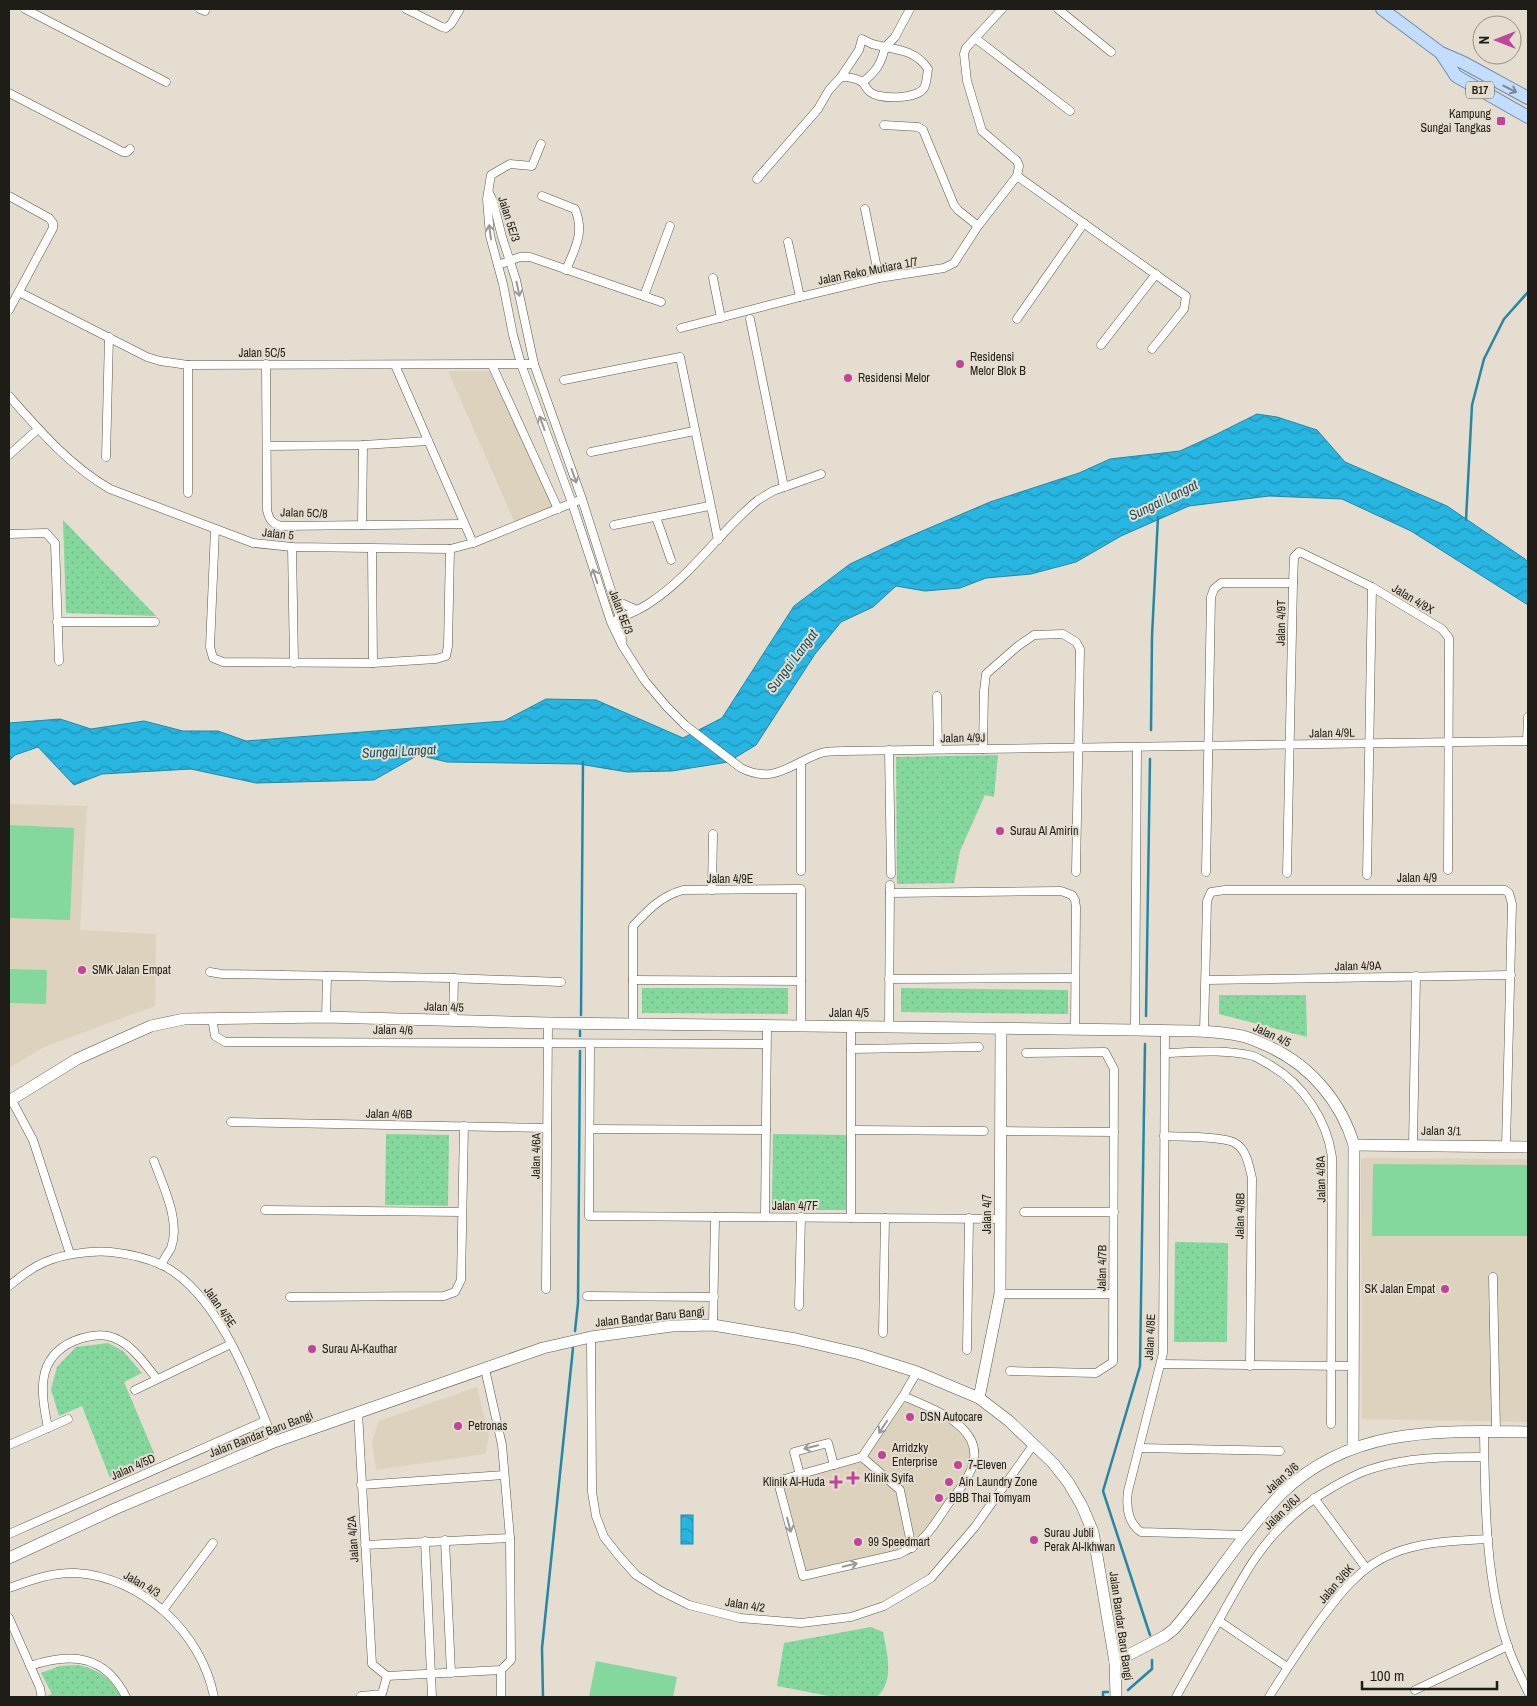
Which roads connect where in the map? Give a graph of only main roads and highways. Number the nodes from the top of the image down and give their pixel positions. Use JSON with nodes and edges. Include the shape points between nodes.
{"nodes":[{"id":1,"x":1382,"y":9,"type":"edge"},
{"id":2,"x":1441,"y":53,"type":"junction"},
{"id":3,"x":1528,"y":98,"type":"edge"},
{"id":4,"x":1528,"y":117,"type":"edge"}],
"edges":[{"from":1,"to":2,"type":"main road","number":"B17"},
{"from":2,"to":3,"type":"main road","number":"B17","one_way":true},
{"from":2,"to":4,"type":"main road","number":"B17","via":[[1456,76]]}]}
